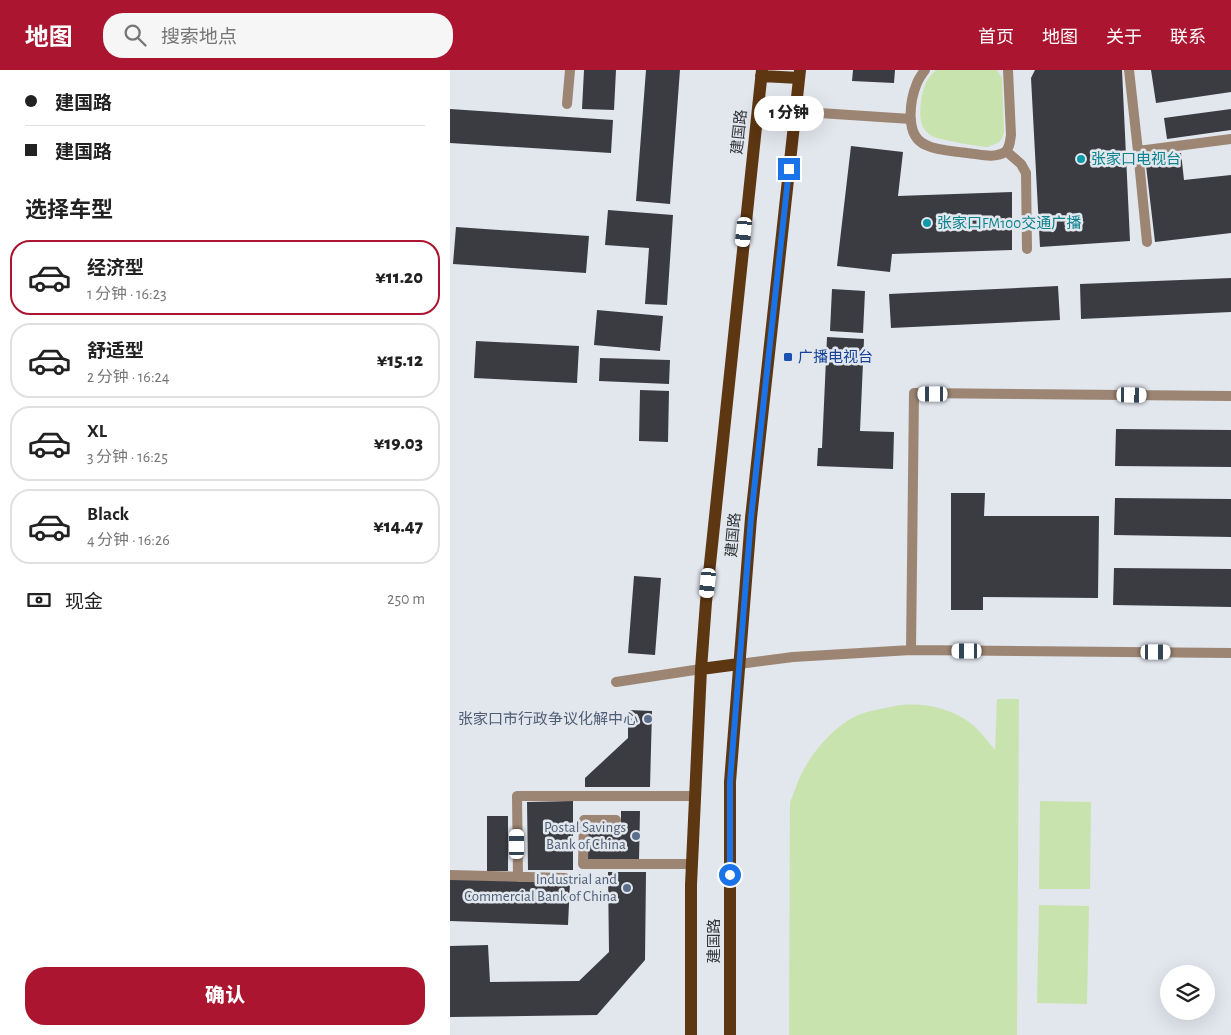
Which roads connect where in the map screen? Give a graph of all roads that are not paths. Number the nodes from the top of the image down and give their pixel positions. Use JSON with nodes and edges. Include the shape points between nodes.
{"nodes":[{"id":1,"x":570,"y":70,"type":"edge"},
{"id":2,"x":925,"y":70,"type":"edge"},
{"id":3,"x":1008,"y":70,"type":"edge"},
{"id":4,"x":1129,"y":70,"type":"edge"},
{"id":5,"x":762,"y":73,"type":"edge"},
{"id":6,"x":800,"y":74,"type":"edge"},
{"id":7,"x":566,"y":104,"type":"dead end"},
{"id":8,"x":758,"y":109,"type":"junction"},
{"id":9,"x":796,"y":111,"type":"junction"},
{"id":10,"x":911,"y":119,"type":"junction"},
{"id":11,"x":1231,"y":140,"type":"edge"},
{"id":12,"x":1006,"y":151,"type":"junction"},
{"id":13,"x":1138,"y":151,"type":"junction"},
{"id":14,"x":1147,"y":242,"type":"dead end"},
{"id":15,"x":1027,"y":249,"type":"dead end"},
{"id":16,"x":1231,"y":396,"type":"edge"},
{"id":17,"x":911,"y":650,"type":"junction"},
{"id":18,"x":1231,"y":653,"type":"edge"},
{"id":19,"x":739,"y":664,"type":"junction"},
{"id":20,"x":701,"y":669,"type":"junction"},
{"id":21,"x":616,"y":682,"type":"dead end"},
{"id":22,"x":695,"y":796,"type":"junction"},
{"id":23,"x":616,"y":820,"type":"dead end"},
{"id":24,"x":692,"y":864,"type":"junction"},
{"id":25,"x":450,"y":875,"type":"edge"},
{"id":26,"x":518,"y":877,"type":"junction"},
{"id":27,"x":565,"y":878,"type":"dead end"},
{"id":28,"x":691,"y":1035,"type":"edge"},
{"id":29,"x":730,"y":1035,"type":"edge"}],
"edges":[{"from":1,"to":7,"type":"street"},
{"from":2,"to":10,"type":"street","via":[[914,91]]},
{"from":3,"to":12,"type":"street","via":[[1011,135]]},
{"from":4,"to":13,"type":"street"},
{"from":5,"to":6,"type":"main road"},
{"from":5,"to":8,"type":"main road","name":"建国路"},
{"from":6,"to":9,"type":"main road","name":"建国路"},
{"from":8,"to":9,"type":"street"},
{"from":8,"to":20,"type":"main road","name":"建国路"},
{"from":9,"to":10,"type":"street"},
{"from":9,"to":19,"type":"main road","name":"建国路","via":[[752,508]]},
{"from":10,"to":12,"type":"street","via":[[916,137],[924,145],[988,155]]},
{"from":11,"to":13,"type":"street"},
{"from":12,"to":15,"type":"street","via":[[1026,173]]},
{"from":13,"to":14,"type":"street"},
{"from":16,"to":17,"type":"street","via":[[914,393]]},
{"from":17,"to":18,"type":"street"},
{"from":17,"to":19,"type":"street","via":[[793,657]]},
{"from":19,"to":20,"type":"main road"},
{"from":19,"to":29,"type":"main road","name":"建国路","via":[[730,782]]},
{"from":20,"to":21,"type":"street"},
{"from":20,"to":22,"type":"main road","name":"建国路"},
{"from":22,"to":24,"type":"main road","name":"建国路"},
{"from":22,"to":26,"type":"street","via":[[517,796]]},
{"from":23,"to":24,"type":"street","via":[[584,820],[583,864]]},
{"from":24,"to":28,"type":"main road","name":"建国路"},
{"from":25,"to":26,"type":"street"},
{"from":26,"to":27,"type":"street"}]}
